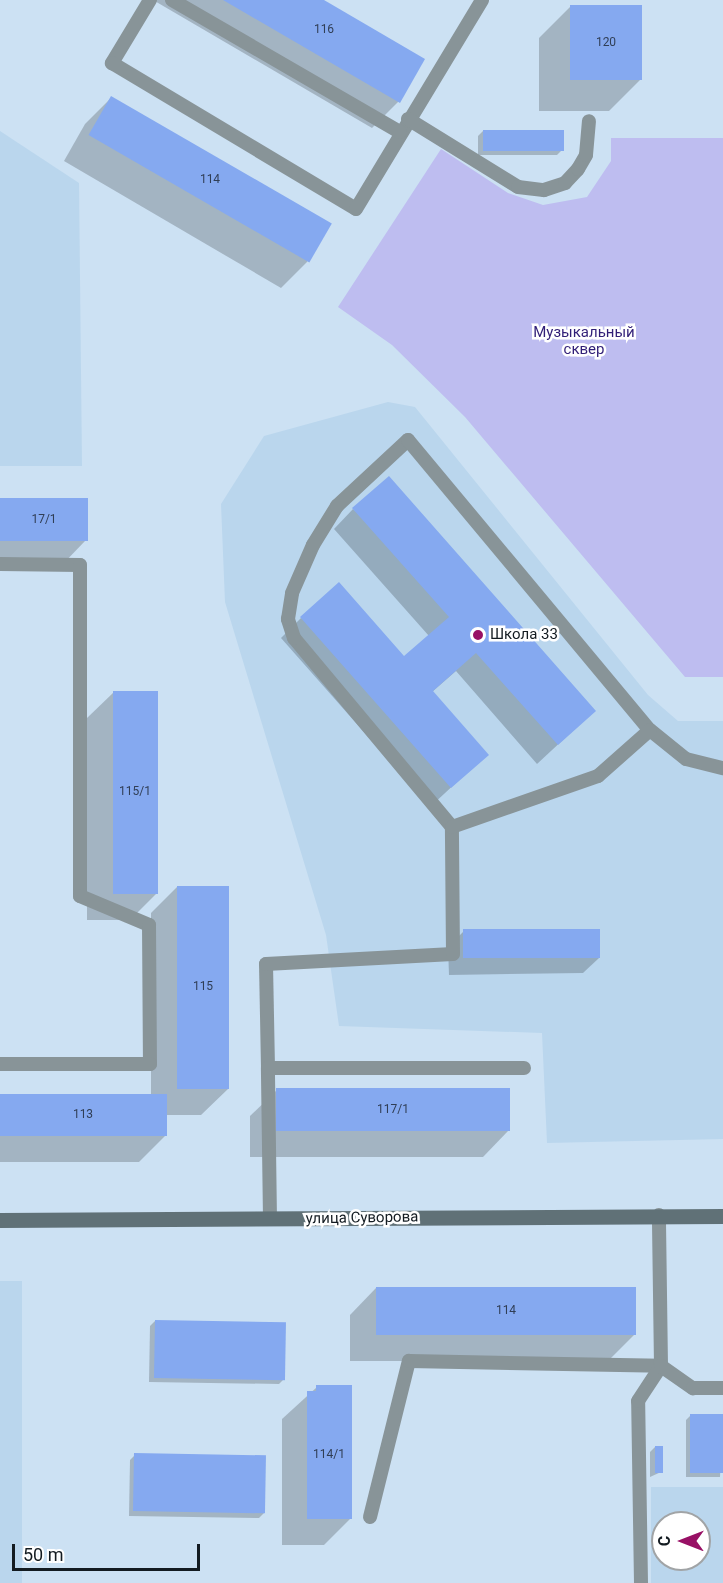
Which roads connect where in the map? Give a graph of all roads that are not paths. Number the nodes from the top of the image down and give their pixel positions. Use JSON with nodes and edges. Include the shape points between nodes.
{"nodes":[{"id":1,"x":150,"y":0,"type":"edge"},
{"id":2,"x":172,"y":0,"type":"edge"},
{"id":3,"x":482,"y":0,"type":"edge"},
{"id":4,"x":408,"y":119,"type":"junction"},
{"id":5,"x":589,"y":121,"type":"dead end"},
{"id":6,"x":400,"y":132,"type":"junction"},
{"id":7,"x":0,"y":564,"type":"edge"},
{"id":8,"x":650,"y":730,"type":"junction"},
{"id":9,"x":723,"y":768,"type":"edge"},
{"id":10,"x":452,"y":827,"type":"junction"},
{"id":11,"x":0,"y":1064,"type":"edge"},
{"id":12,"x":268,"y":1068,"type":"junction"},
{"id":13,"x":524,"y":1068,"type":"dead end"},
{"id":14,"x":659,"y":1215,"type":"junction"},
{"id":15,"x":723,"y":1216,"type":"edge"},
{"id":16,"x":270,"y":1219,"type":"junction"},
{"id":17,"x":0,"y":1220,"type":"edge"},
{"id":18,"x":661,"y":1366,"type":"junction"},
{"id":19,"x":723,"y":1388,"type":"edge"},
{"id":20,"x":370,"y":1517,"type":"dead end"},
{"id":21,"x":641,"y":1583,"type":"edge"}],
"edges":[{"from":1,"to":6,"type":"lane","via":[[112,63],[356,210]]},
{"from":2,"to":6,"type":"lane"},
{"from":3,"to":4,"type":"lane"},
{"from":4,"to":5,"type":"lane","via":[[518,187],[544,190],[566,183],[578,169],[586,154]]},
{"from":4,"to":6,"type":"lane"},
{"from":7,"to":11,"type":"lane","via":[[80,565],[80,896],[148,924],[150,1064]]},
{"from":8,"to":9,"type":"lane","via":[[686,759]]},
{"from":8,"to":10,"type":"lane","via":[[598,776]]},
{"from":8,"to":10,"type":"lane","via":[[408,440],[337,506],[296,583],[288,619],[294,638]]},
{"from":10,"to":12,"type":"lane","via":[[453,954],[266,964]]},
{"from":12,"to":13,"type":"lane"},
{"from":12,"to":16,"type":"lane"},
{"from":14,"to":15,"type":"main road","name":"улица Суворова"},
{"from":14,"to":16,"type":"main road","name":"улица Суворова"},
{"from":14,"to":18,"type":"lane"},
{"from":16,"to":17,"type":"main road","name":"улица Суворова"},
{"from":18,"to":19,"type":"lane","via":[[693,1388]]},
{"from":18,"to":20,"type":"lane","via":[[409,1361]]},
{"from":18,"to":21,"type":"lane","via":[[638,1401]]}]}
